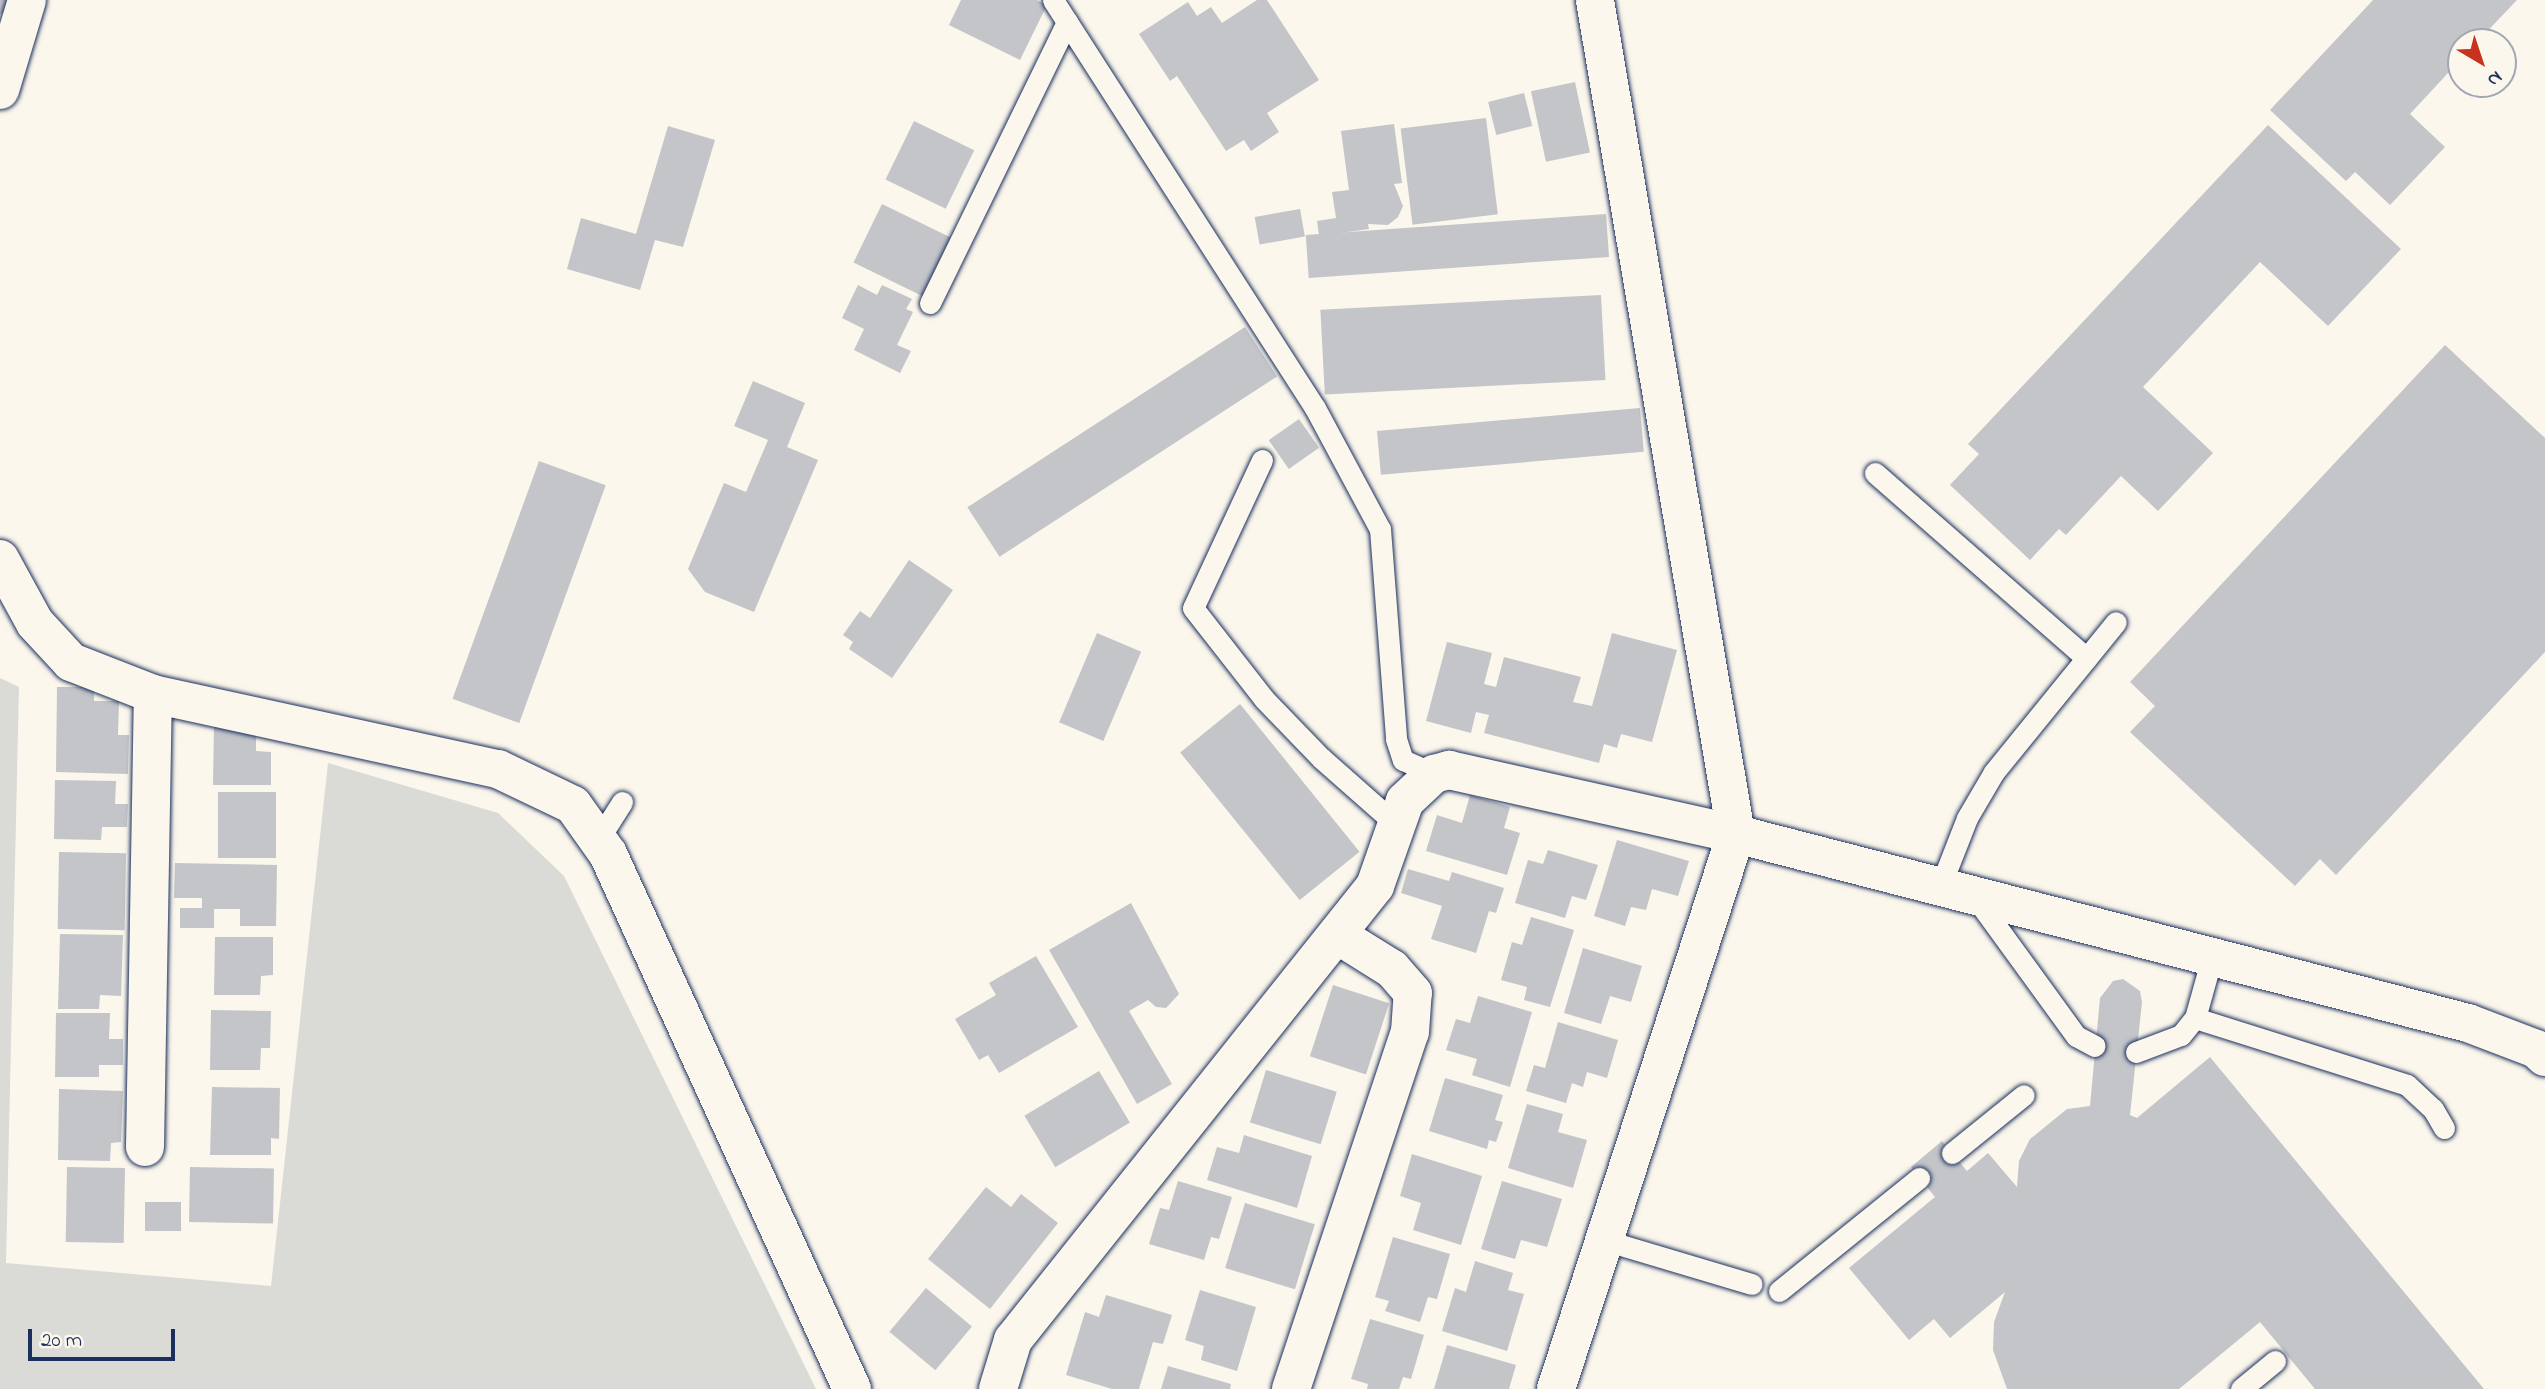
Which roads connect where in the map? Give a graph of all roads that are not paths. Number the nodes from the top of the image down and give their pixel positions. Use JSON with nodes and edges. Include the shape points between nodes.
{"nodes":[{"id":1,"x":27,"y":0,"type":"edge"},
{"id":2,"x":1053,"y":0,"type":"edge"},
{"id":3,"x":1595,"y":0,"type":"edge"},
{"id":4,"x":1067,"y":22,"type":"junction"},
{"id":5,"x":0,"y":90,"type":"edge"},
{"id":6,"x":930,"y":303,"type":"dead end"},
{"id":7,"x":1262,"y":460,"type":"dead end"},
{"id":8,"x":1875,"y":473,"type":"dead end"},
{"id":9,"x":0,"y":559,"type":"edge"},
{"id":10,"x":2116,"y":622,"type":"dead end"},
{"id":11,"x":2086,"y":658,"type":"junction"},
{"id":12,"x":153,"y":694,"type":"junction"},
{"id":13,"x":1434,"y":774,"type":"junction"},
{"id":14,"x":622,"y":802,"type":"dead end"},
{"id":15,"x":1397,"y":825,"type":"junction"},
{"id":16,"x":1735,"y":834,"type":"junction"},
{"id":17,"x":598,"y":840,"type":"junction"},
{"id":18,"x":1957,"y":891,"type":"junction"},
{"id":19,"x":1339,"y":936,"type":"junction"},
{"id":20,"x":2212,"y":957,"type":"junction"},
{"id":21,"x":2195,"y":1018,"type":"junction"},
{"id":22,"x":2095,"y":1046,"type":"dead end"},
{"id":23,"x":2136,"y":1052,"type":"dead end"},
{"id":24,"x":2545,"y":1057,"type":"edge"},
{"id":25,"x":2024,"y":1095,"type":"dead end"},
{"id":26,"x":2444,"y":1128,"type":"dead end"},
{"id":27,"x":145,"y":1147,"type":"dead end"},
{"id":28,"x":1952,"y":1153,"type":"dead end"},
{"id":29,"x":1919,"y":1178,"type":"dead end"},
{"id":30,"x":1604,"y":1240,"type":"junction"},
{"id":31,"x":1752,"y":1284,"type":"dead end"},
{"id":32,"x":1779,"y":1291,"type":"dead end"},
{"id":33,"x":2275,"y":1361,"type":"dead end"},
{"id":34,"x":852,"y":1389,"type":"edge"},
{"id":35,"x":998,"y":1389,"type":"edge"},
{"id":36,"x":1291,"y":1389,"type":"edge"},
{"id":37,"x":1556,"y":1389,"type":"edge"},
{"id":38,"x":2241,"y":1389,"type":"edge"}],
"edges":[{"from":1,"to":5,"type":"street"},
{"from":2,"to":4,"type":"lane"},
{"from":3,"to":16,"type":"street"},
{"from":4,"to":6,"type":"lane"},
{"from":4,"to":13,"type":"lane","via":[[1315,408],[1380,528],[1396,739],[1403,760]]},
{"from":7,"to":15,"type":"lane","via":[[1193,608],[1264,699],[1321,758]]},
{"from":8,"to":11,"type":"lane"},
{"from":9,"to":12,"type":"street","via":[[35,624],[71,662]]},
{"from":10,"to":11,"type":"lane"},
{"from":11,"to":18,"type":"lane","via":[[1994,772],[1967,818]]},
{"from":12,"to":17,"type":"street","via":[[498,769],[573,805]]},
{"from":12,"to":27,"type":"street"},
{"from":13,"to":15,"type":"street","via":[[1405,801]]},
{"from":13,"to":16,"type":"street","via":[[1449,770],[1481,775]]},
{"from":14,"to":17,"type":"lane"},
{"from":15,"to":19,"type":"street","via":[[1375,887]]},
{"from":16,"to":18,"type":"street"},
{"from":16,"to":30,"type":"street"},
{"from":17,"to":34,"type":"street"},
{"from":18,"to":20,"type":"street"},
{"from":18,"to":22,"type":"lane","via":[[2076,1036]]},
{"from":19,"to":35,"type":"street","via":[[1013,1340]]},
{"from":19,"to":36,"type":"street","via":[[1392,969],[1413,993],[1410,1032]]},
{"from":20,"to":21,"type":"lane"},
{"from":20,"to":24,"type":"street","via":[[2468,1023],[2536,1049]]},
{"from":21,"to":23,"type":"lane","via":[[2181,1035]]},
{"from":21,"to":26,"type":"lane","via":[[2407,1085],[2433,1109]]},
{"from":25,"to":28,"type":"lane"},
{"from":29,"to":32,"type":"lane"},
{"from":30,"to":31,"type":"lane"},
{"from":30,"to":37,"type":"street"},
{"from":33,"to":38,"type":"lane"}]}
